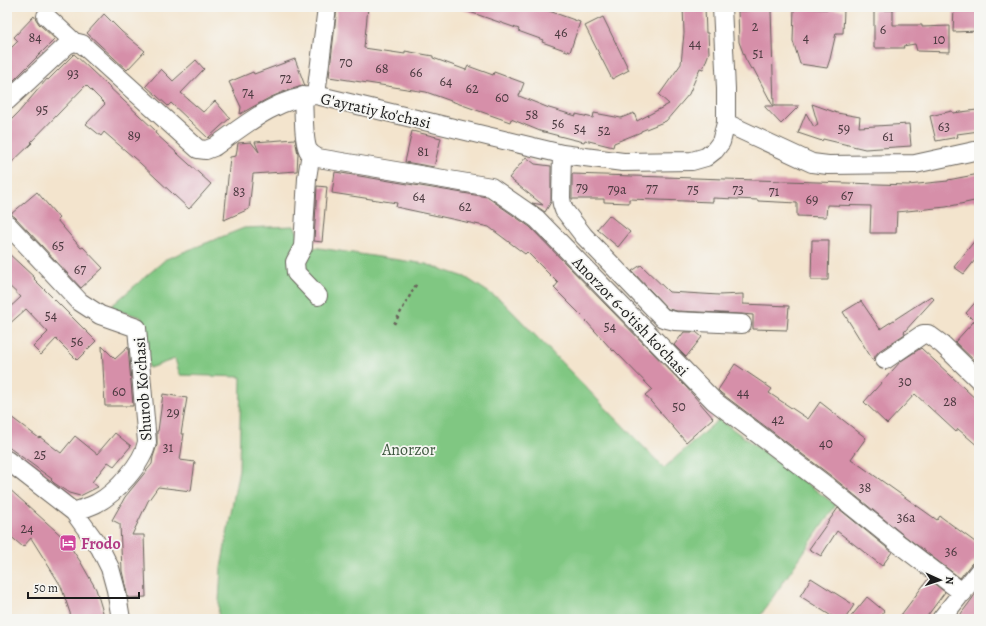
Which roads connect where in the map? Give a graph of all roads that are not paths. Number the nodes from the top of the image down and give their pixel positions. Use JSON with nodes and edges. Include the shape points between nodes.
{"nodes":[{"id":1,"x":327,"y":7,"type":"edge"},
{"id":2,"x":722,"y":7,"type":"edge"},
{"id":3,"x":46,"y":16,"type":"dead end"},
{"id":4,"x":74,"y":42,"type":"junction"},
{"id":5,"x":310,"y":96,"type":"junction"},
{"id":6,"x":7,"y":101,"type":"edge"},
{"id":7,"x":726,"y":123,"type":"junction"},
{"id":8,"x":979,"y":150,"type":"edge"},
{"id":9,"x":562,"y":154,"type":"junction"},
{"id":10,"x":313,"y":155,"type":"junction"},
{"id":11,"x":7,"y":224,"type":"edge"},
{"id":12,"x":318,"y":296,"type":"dead end"},
{"id":13,"x":742,"y":324,"type":"dead end"},
{"id":14,"x":885,"y":360,"type":"dead end"},
{"id":15,"x":979,"y":380,"type":"edge"},
{"id":16,"x":7,"y":460,"type":"edge"},
{"id":17,"x":74,"y":512,"type":"junction"},
{"id":18,"x":979,"y":571,"type":"edge"},
{"id":19,"x":963,"y":593,"type":"junction"},
{"id":20,"x":121,"y":619,"type":"edge"},
{"id":21,"x":941,"y":619,"type":"edge"}],
"edges":[{"from":1,"to":5,"type":"street"},
{"from":2,"to":7,"type":"street","name":"G'ayratiy ko'chasi"},
{"from":3,"to":4,"type":"street","name":"G'ayratiy ko'chasi"},
{"from":4,"to":5,"type":"street","name":"G'ayratiy ko'chasi","via":[[82,44],[198,149],[214,147],[262,112],[281,103]]},
{"from":4,"to":6,"type":"street","via":[[67,45]]},
{"from":5,"to":9,"type":"street","name":"G'ayratiy ko'chasi"},
{"from":5,"to":10,"type":"street","via":[[306,141]]},
{"from":7,"to":8,"type":"street","via":[[812,163],[828,165],[915,164]]},
{"from":7,"to":9,"type":"street","name":"G'ayratiy ko'chasi","via":[[716,150],[706,157],[692,161],[623,162]]},
{"from":9,"to":13,"type":"street","via":[[561,198],[564,210],[584,236],[663,318],[675,321]]},
{"from":10,"to":12,"type":"street","via":[[307,178],[303,247],[296,262],[296,273]]},
{"from":10,"to":19,"type":"street","name":"Anorzor 6-o'tish ko'chasi","via":[[318,158],[491,187],[537,219],[714,402],[823,483]]},
{"from":11,"to":17,"type":"street","name":"Shurob Ko'chasi","via":[[80,302],[100,315],[138,328],[146,450],[135,469],[117,488],[97,504]]},
{"from":14,"to":15,"type":"street","via":[[923,334],[928,334]]},
{"from":16,"to":17,"type":"street"},
{"from":17,"to":20,"type":"street","via":[[100,548],[110,568]]},
{"from":18,"to":19,"type":"street"},
{"from":19,"to":21,"type":"street"}]}
